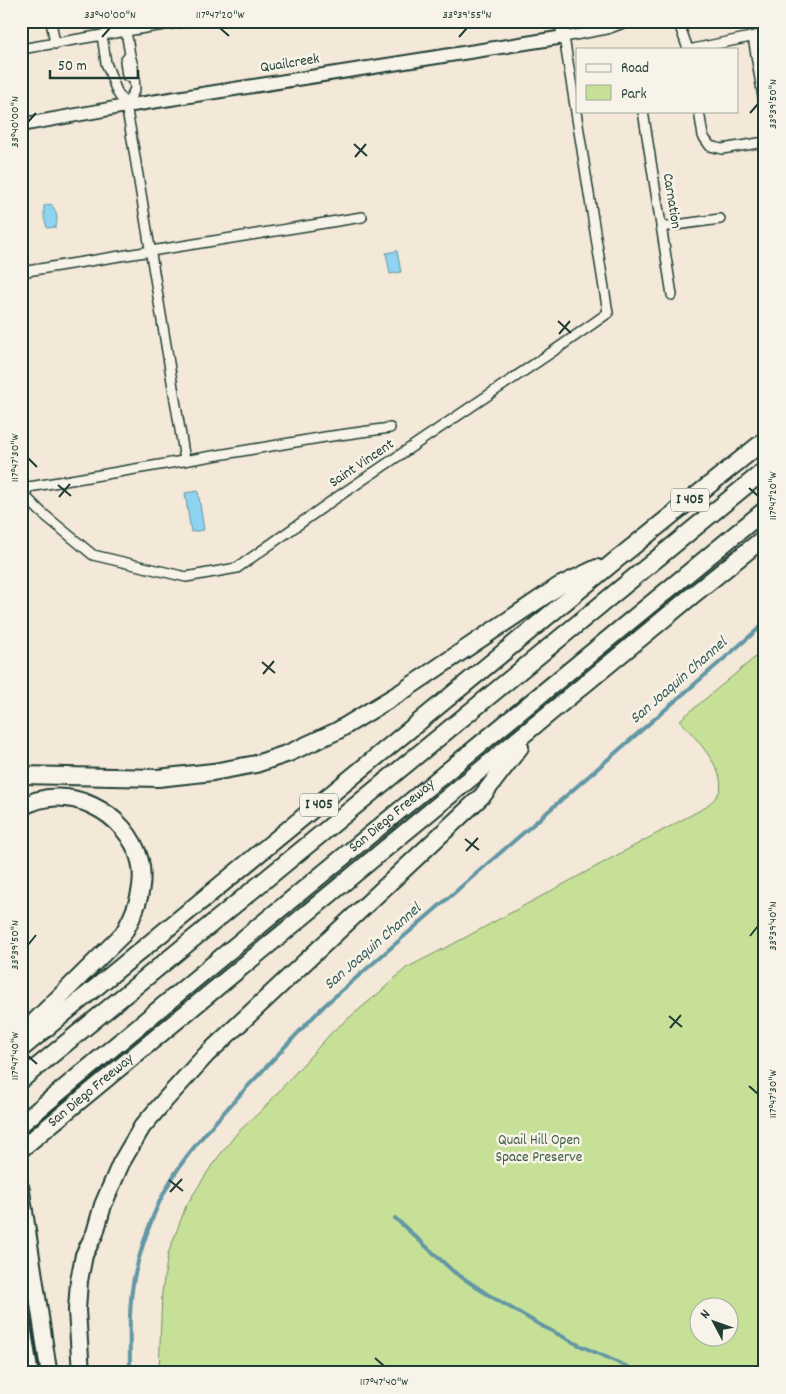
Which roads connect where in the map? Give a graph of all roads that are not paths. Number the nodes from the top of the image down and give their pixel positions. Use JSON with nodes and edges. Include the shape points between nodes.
{"nodes":[{"id":1,"x":51,"y":21,"type":"edge"},
{"id":2,"x":561,"y":21,"type":"edge"},
{"id":3,"x":629,"y":21,"type":"edge"},
{"id":4,"x":678,"y":21,"type":"edge"},
{"id":5,"x":185,"y":22,"type":"edge"},
{"id":6,"x":126,"y":31,"type":"junction"},
{"id":7,"x":765,"y":34,"type":"edge"},
{"id":8,"x":102,"y":35,"type":"junction"},
{"id":9,"x":564,"y":37,"type":"junction"},
{"id":10,"x":753,"y":37,"type":"junction"},
{"id":11,"x":55,"y":44,"type":"junction"},
{"id":12,"x":688,"y":48,"type":"edge"},
{"id":13,"x":698,"y":48,"type":"edge"},
{"id":14,"x":21,"y":49,"type":"edge"},
{"id":15,"x":126,"y":106,"type":"junction"},
{"id":16,"x":765,"y":109,"type":"edge"},
{"id":17,"x":643,"y":112,"type":"edge"},
{"id":18,"x":699,"y":112,"type":"edge"},
{"id":19,"x":21,"y":125,"type":"edge"},
{"id":20,"x":765,"y":142,"type":"edge"},
{"id":21,"x":362,"y":217,"type":"dead end"},
{"id":22,"x":720,"y":219,"type":"dead end"},
{"id":23,"x":661,"y":227,"type":"junction"},
{"id":24,"x":151,"y":250,"type":"junction"},
{"id":25,"x":21,"y":272,"type":"edge"},
{"id":26,"x":672,"y":295,"type":"dead end"},
{"id":27,"x":390,"y":428,"type":"dead end"},
{"id":28,"x":765,"y":440,"type":"edge"},
{"id":29,"x":185,"y":460,"type":"junction"},
{"id":30,"x":765,"y":470,"type":"edge"},
{"id":31,"x":765,"y":510,"type":"edge"},
{"id":32,"x":765,"y":537,"type":"edge"},
{"id":33,"x":616,"y":560,"type":"junction"},
{"id":34,"x":536,"y":725,"type":"junction"},
{"id":35,"x":21,"y":775,"type":"edge"},
{"id":36,"x":21,"y":808,"type":"edge"},
{"id":37,"x":21,"y":1035,"type":"edge"},
{"id":38,"x":21,"y":1050,"type":"edge"},
{"id":39,"x":21,"y":1080,"type":"edge"},
{"id":40,"x":21,"y":1124,"type":"edge"},
{"id":41,"x":21,"y":1149,"type":"edge"},
{"id":42,"x":21,"y":1188,"type":"edge"},
{"id":43,"x":21,"y":1316,"type":"edge"},
{"id":44,"x":30,"y":1373,"type":"edge"},
{"id":45,"x":50,"y":1373,"type":"edge"},
{"id":46,"x":81,"y":1373,"type":"edge"}],
"edges":[{"from":1,"to":11,"type":"street"},
{"from":2,"to":9,"type":"street"},
{"from":3,"to":9,"type":"street","via":[[607,29]]},
{"from":4,"to":12,"type":"street"},
{"from":5,"to":6,"type":"street"},
{"from":6,"to":8,"type":"street"},
{"from":6,"to":15,"type":"street","via":[[135,78],[135,89]]},
{"from":7,"to":10,"type":"street"},
{"from":8,"to":11,"type":"street"},
{"from":8,"to":15,"type":"street","via":[[106,63]]},
{"from":9,"to":15,"type":"street","name":"Quailcreek"},
{"from":9,"to":29,"type":"street","name":"Saint Vincent","via":[[608,313],[237,568],[186,577],[93,555],[25,496],[29,487]]},
{"from":10,"to":13,"type":"street"},
{"from":10,"to":16,"type":"street"},
{"from":11,"to":14,"type":"street"},
{"from":15,"to":19,"type":"street","name":"Quailcreek"},
{"from":15,"to":24,"type":"street"},
{"from":17,"to":23,"type":"street","name":"Carnation"},
{"from":18,"to":20,"type":"street","via":[[703,136],[710,146],[722,149]]},
{"from":21,"to":24,"type":"street"},
{"from":22,"to":23,"type":"street"},
{"from":23,"to":26,"type":"street","name":"Carnation"},
{"from":24,"to":25,"type":"street"},
{"from":24,"to":29,"type":"street"},
{"from":27,"to":29,"type":"street","name":"Saint Vincent"},
{"from":28,"to":33,"type":"highway","number":"I 405"},
{"from":30,"to":39,"type":"highway"},
{"from":31,"to":40,"type":"highway","name":"San Diego Freeway"},
{"from":32,"to":34,"type":"highway","name":"San Diego Freeway"},
{"from":33,"to":35,"type":"highway","via":[[558,586],[403,691],[337,731],[290,753],[256,764],[158,778]]},
{"from":33,"to":38,"type":"highway","number":"I 405"},
{"from":34,"to":41,"type":"highway","name":"San Diego Freeway"},
{"from":34,"to":46,"type":"highway","via":[[484,795],[206,1055],[142,1127],[115,1176],[84,1255],[77,1310]]},
{"from":36,"to":37,"type":"highway","via":[[41,800],[74,799],[106,813],[122,826],[133,842],[140,861],[141,883],[139,900],[123,934]]},
{"from":42,"to":45,"type":"main road"},
{"from":43,"to":44,"type":"main road"}]}
